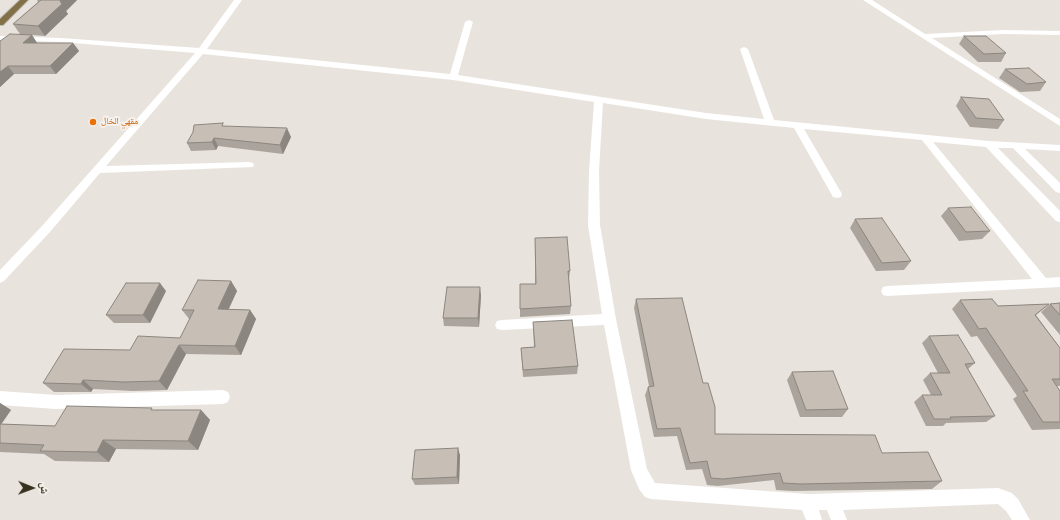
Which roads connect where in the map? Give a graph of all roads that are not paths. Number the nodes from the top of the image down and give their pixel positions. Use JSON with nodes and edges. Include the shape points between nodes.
{"nodes":[{"id":1,"x":24,"y":0,"type":"edge"},
{"id":2,"x":238,"y":0,"type":"edge"},
{"id":3,"x":867,"y":0,"type":"edge"},
{"id":4,"x":469,"y":22,"type":"dead end"},
{"id":5,"x":0,"y":23,"type":"edge"},
{"id":6,"x":1060,"y":33,"type":"edge"},
{"id":7,"x":923,"y":36,"type":"junction"},
{"id":8,"x":0,"y":38,"type":"edge"},
{"id":9,"x":744,"y":49,"type":"dead end"},
{"id":10,"x":201,"y":50,"type":"junction"},
{"id":11,"x":453,"y":77,"type":"junction"},
{"id":12,"x":599,"y":100,"type":"junction"},
{"id":13,"x":770,"y":123,"type":"junction"},
{"id":14,"x":1060,"y":123,"type":"edge"},
{"id":15,"x":798,"y":126,"type":"junction"},
{"id":16,"x":925,"y":138,"type":"junction"},
{"id":17,"x":988,"y":144,"type":"junction"},
{"id":18,"x":1015,"y":145,"type":"junction"},
{"id":19,"x":1060,"y":148,"type":"edge"},
{"id":20,"x":249,"y":165,"type":"dead end"},
{"id":21,"x":98,"y":170,"type":"junction"},
{"id":22,"x":1060,"y":190,"type":"edge"},
{"id":23,"x":837,"y":194,"type":"dead end"},
{"id":24,"x":1060,"y":218,"type":"edge"},
{"id":25,"x":0,"y":278,"type":"edge"},
{"id":26,"x":1042,"y":282,"type":"junction"},
{"id":27,"x":1060,"y":282,"type":"edge"},
{"id":28,"x":887,"y":291,"type":"dead end"},
{"id":29,"x":609,"y":319,"type":"junction"},
{"id":30,"x":502,"y":325,"type":"dead end"},
{"id":31,"x":223,"y":397,"type":"dead end"},
{"id":32,"x":0,"y":398,"type":"edge"},
{"id":33,"x":808,"y":502,"type":"junction"},
{"id":34,"x":832,"y":502,"type":"junction"},
{"id":35,"x":814,"y":520,"type":"edge"},
{"id":36,"x":839,"y":520,"type":"edge"},
{"id":37,"x":1022,"y":520,"type":"edge"}],
"edges":[{"from":1,"to":5,"type":"highway"},
{"from":2,"to":10,"type":"street"},
{"from":3,"to":7,"type":"street"},
{"from":4,"to":11,"type":"street"},
{"from":6,"to":7,"type":"street","via":[[1004,32]]},
{"from":7,"to":14,"type":"street"},
{"from":8,"to":10,"type":"street"},
{"from":9,"to":13,"type":"street"},
{"from":10,"to":11,"type":"street"},
{"from":10,"to":21,"type":"street"},
{"from":11,"to":12,"type":"street"},
{"from":12,"to":13,"type":"street"},
{"from":12,"to":29,"type":"street","via":[[594,172],[594,224]]},
{"from":13,"to":15,"type":"street"},
{"from":15,"to":16,"type":"street"},
{"from":15,"to":23,"type":"street"},
{"from":16,"to":17,"type":"street"},
{"from":16,"to":26,"type":"street"},
{"from":17,"to":18,"type":"street"},
{"from":17,"to":24,"type":"street"},
{"from":18,"to":19,"type":"street"},
{"from":18,"to":22,"type":"street"},
{"from":20,"to":21,"type":"street"},
{"from":21,"to":25,"type":"street"},
{"from":26,"to":27,"type":"street"},
{"from":26,"to":28,"type":"street"},
{"from":29,"to":30,"type":"street"},
{"from":29,"to":33,"type":"street","via":[[639,470],[644,483],[651,491]]},
{"from":31,"to":32,"type":"street","via":[[56,402]]},
{"from":33,"to":34,"type":"street"},
{"from":33,"to":35,"type":"street"},
{"from":34,"to":36,"type":"street"},
{"from":34,"to":37,"type":"street","via":[[998,496],[1006,499]]}]}
